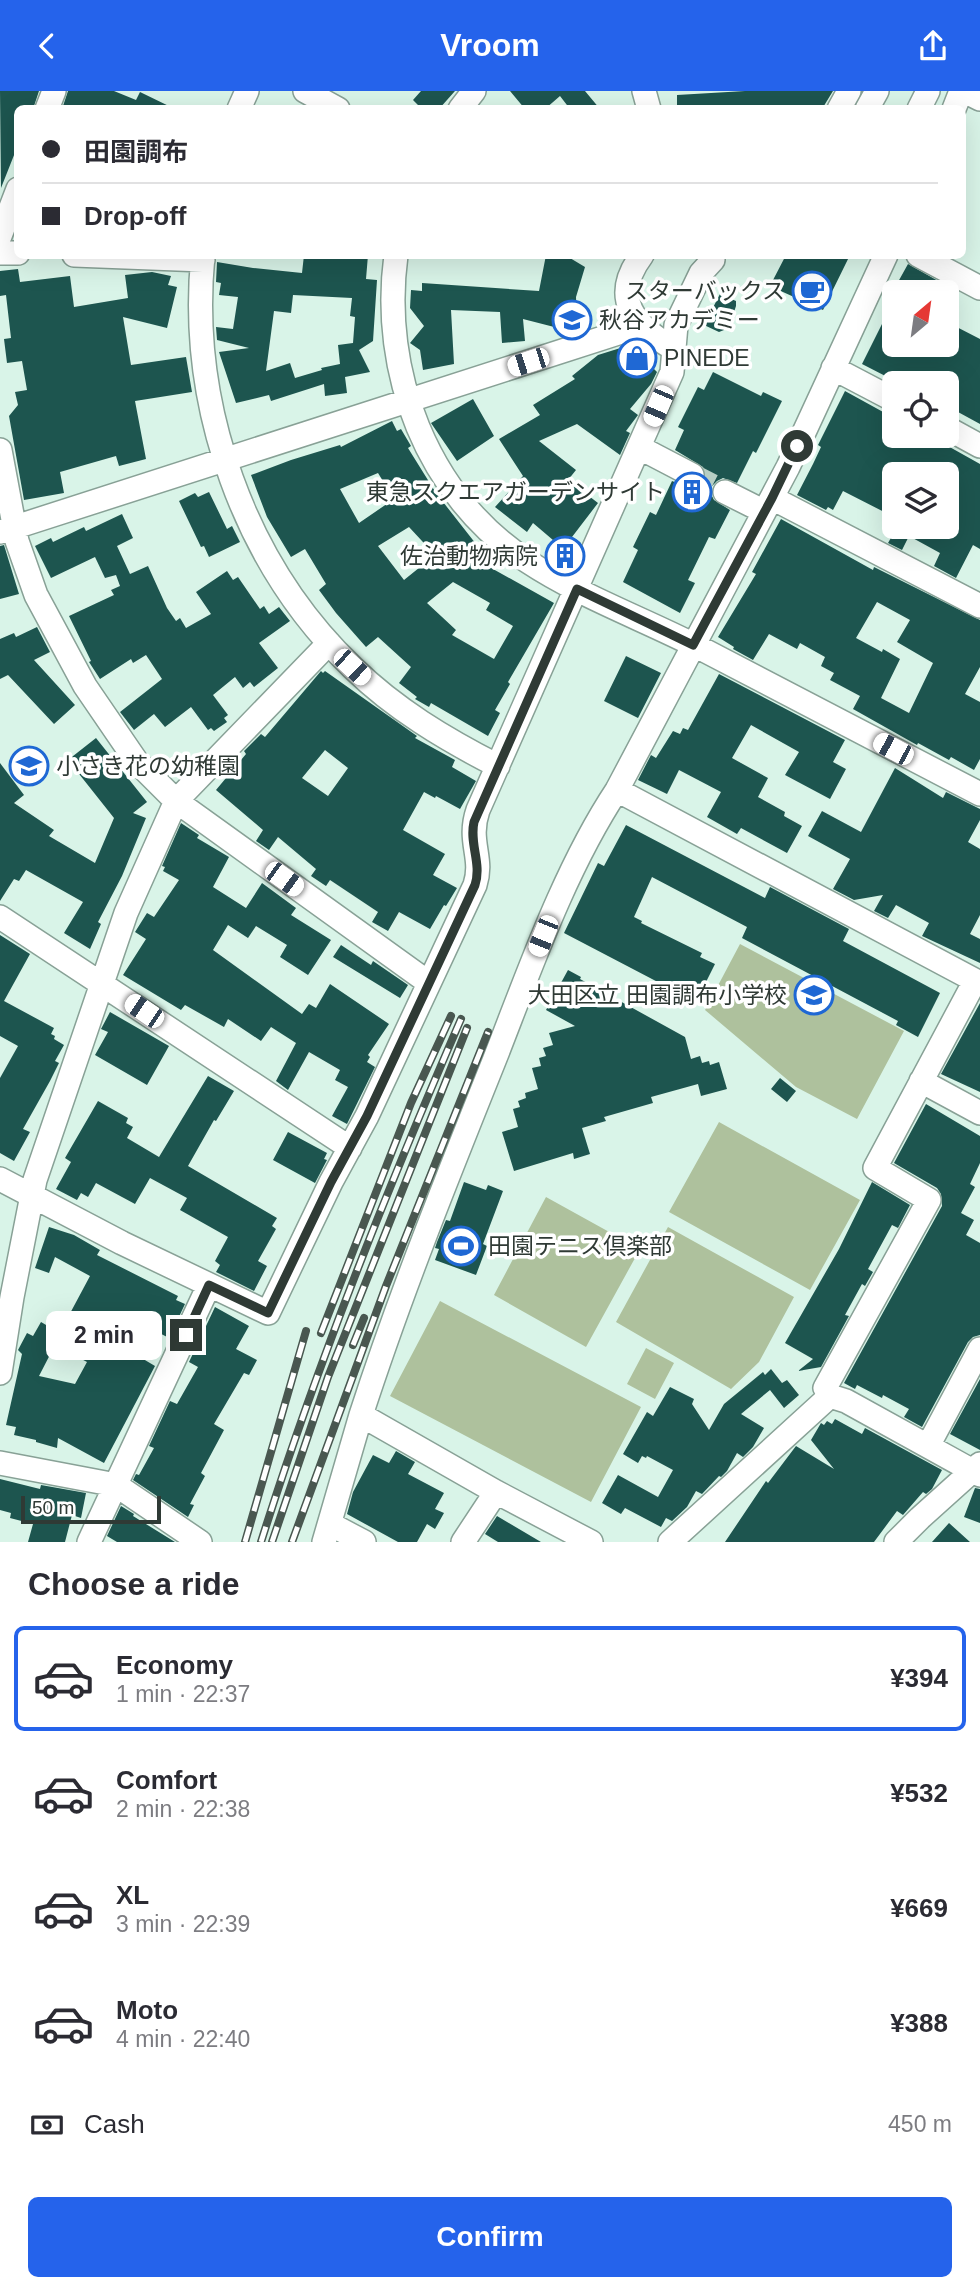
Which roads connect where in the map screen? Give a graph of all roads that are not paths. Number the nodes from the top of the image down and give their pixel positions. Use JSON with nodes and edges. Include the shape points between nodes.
{"nodes":[{"id":1,"x":305,"y":91,"type":"edge"},
{"id":2,"x":474,"y":91,"type":"edge"},
{"id":3,"x":963,"y":91,"type":"edge"},
{"id":4,"x":980,"y":100,"type":"edge"},
{"id":5,"x":331,"y":105,"type":"edge"},
{"id":6,"x":463,"y":105,"type":"edge"},
{"id":7,"x":14,"y":199,"type":"edge"},
{"id":8,"x":0,"y":236,"type":"edge"},
{"id":9,"x":203,"y":259,"type":"edge"},
{"id":10,"x":396,"y":259,"type":"edge"},
{"id":11,"x":631,"y":259,"type":"edge"},
{"id":12,"x":712,"y":259,"type":"edge"},
{"id":13,"x":884,"y":259,"type":"edge"},
{"id":14,"x":926,"y":259,"type":"edge"},
{"id":15,"x":980,"y":288,"type":"edge"},
{"id":16,"x":640,"y":326,"type":"junction"},
{"id":17,"x":674,"y":349,"type":"junction"},
{"id":18,"x":832,"y":368,"type":"junction"},
{"id":19,"x":882,"y":394,"type":"edge"},
{"id":20,"x":407,"y":401,"type":"junction"},
{"id":21,"x":959,"y":435,"type":"edge"},
{"id":22,"x":980,"y":446,"type":"edge"},
{"id":23,"x":0,"y":450,"type":"edge"},
{"id":24,"x":648,"y":452,"type":"dead end"},
{"id":25,"x":225,"y":460,"type":"junction"},
{"id":26,"x":692,"y":475,"type":"tunnel mouth"},
{"id":27,"x":725,"y":492,"type":"tunnel mouth"},
{"id":28,"x":766,"y":503,"type":"junction"},
{"id":29,"x":7,"y":529,"type":"edge"},
{"id":30,"x":577,"y":589,"type":"junction"},
{"id":31,"x":980,"y":606,"type":"edge"},
{"id":32,"x":328,"y":643,"type":"junction"},
{"id":33,"x":693,"y":645,"type":"junction"},
{"id":34,"x":498,"y":766,"type":"junction"},
{"id":35,"x":617,"y":790,"type":"junction"},
{"id":36,"x":980,"y":794,"type":"edge"},
{"id":37,"x":176,"y":801,"type":"junction"},
{"id":38,"x":0,"y":917,"type":"edge"},
{"id":39,"x":101,"y":982,"type":"junction"},
{"id":40,"x":978,"y":982,"type":"edge"},
{"id":41,"x":429,"y":983,"type":"junction"},
{"id":42,"x":921,"y":1081,"type":"junction"},
{"id":43,"x":980,"y":1113,"type":"edge"},
{"id":44,"x":350,"y":1148,"type":"junction"},
{"id":45,"x":0,"y":1179,"type":"edge"},
{"id":46,"x":32,"y":1195,"type":"junction"},
{"id":47,"x":209,"y":1285,"type":"junction"},
{"id":48,"x":980,"y":1349,"type":"edge"},
{"id":49,"x":0,"y":1373,"type":"edge"},
{"id":50,"x":830,"y":1396,"type":"junction"},
{"id":51,"x":360,"y":1415,"type":"junction"},
{"id":52,"x":928,"y":1446,"type":"junction"},
{"id":53,"x":0,"y":1463,"type":"edge"},
{"id":54,"x":977,"y":1470,"type":"edge"},
{"id":55,"x":116,"y":1485,"type":"junction"},
{"id":56,"x":496,"y":1492,"type":"junction"},
{"id":57,"x":327,"y":1533,"type":"edge"},
{"id":58,"x":89,"y":1542,"type":"edge"},
{"id":59,"x":200,"y":1542,"type":"edge"},
{"id":60,"x":364,"y":1542,"type":"edge"},
{"id":61,"x":463,"y":1542,"type":"edge"},
{"id":62,"x":590,"y":1542,"type":"edge"},
{"id":63,"x":670,"y":1542,"type":"edge"},
{"id":64,"x":896,"y":1542,"type":"edge"}],
"edges":[{"from":1,"to":5,"type":"street"},
{"from":2,"to":6,"type":"street"},
{"from":3,"to":4,"type":"street"},
{"from":7,"to":8,"type":"street"},
{"from":9,"to":25,"type":"street","via":[[202,343]]},
{"from":10,"to":20,"type":"street","via":[[395,343]]},
{"from":11,"to":16,"type":"street","via":[[628,292]]},
{"from":12,"to":17,"type":"street","via":[[676,325]]},
{"from":13,"to":18,"type":"street"},
{"from":14,"to":15,"type":"street"},
{"from":16,"to":17,"type":"street"},
{"from":16,"to":20,"type":"street"},
{"from":17,"to":30,"type":"street","via":[[672,372]]},
{"from":18,"to":19,"type":"street"},
{"from":18,"to":28,"type":"street"},
{"from":20,"to":25,"type":"street"},
{"from":20,"to":30,"type":"street","via":[[433,458],[472,513],[525,560]]},
{"from":21,"to":22,"type":"street"},
{"from":23,"to":29,"type":"street"},
{"from":24,"to":26,"type":"street"},
{"from":25,"to":29,"type":"street"},
{"from":25,"to":32,"type":"street","via":[[257,537],[292,596]]},
{"from":27,"to":28,"type":"street"},
{"from":28,"to":31,"type":"street"},
{"from":28,"to":33,"type":"street"},
{"from":29,"to":37,"type":"street","via":[[74,668],[137,762]]},
{"from":30,"to":33,"type":"street"},
{"from":30,"to":34,"type":"street"},
{"from":32,"to":34,"type":"street","via":[[430,729]]},
{"from":32,"to":37,"type":"street"},
{"from":33,"to":35,"type":"street"},
{"from":33,"to":36,"type":"street"},
{"from":34,"to":41,"type":"street","via":[[472,829],[479,874]]},
{"from":35,"to":40,"type":"street"},
{"from":35,"to":51,"type":"street","via":[[599,817],[543,936],[416,1257]]},
{"from":37,"to":39,"type":"street"},
{"from":37,"to":41,"type":"street"},
{"from":38,"to":39,"type":"street"},
{"from":39,"to":44,"type":"street"},
{"from":39,"to":46,"type":"street"},
{"from":40,"to":42,"type":"street"},
{"from":41,"to":44,"type":"street"},
{"from":42,"to":43,"type":"street"},
{"from":42,"to":50,"type":"street","via":[[875,1168],[929,1200],[825,1388]]},
{"from":44,"to":47,"type":"street","via":[[268,1313]]},
{"from":45,"to":46,"type":"street"},
{"from":46,"to":47,"type":"street"},
{"from":46,"to":49,"type":"street"},
{"from":47,"to":55,"type":"street"},
{"from":48,"to":52,"type":"street"},
{"from":50,"to":52,"type":"street"},
{"from":50,"to":63,"type":"street"},
{"from":51,"to":56,"type":"street"},
{"from":51,"to":57,"type":"street"},
{"from":52,"to":54,"type":"street"},
{"from":53,"to":55,"type":"street"},
{"from":54,"to":64,"type":"street"},
{"from":55,"to":58,"type":"street"},
{"from":55,"to":59,"type":"street"},
{"from":56,"to":61,"type":"street"},
{"from":56,"to":62,"type":"street"},
{"from":57,"to":60,"type":"street"}]}
